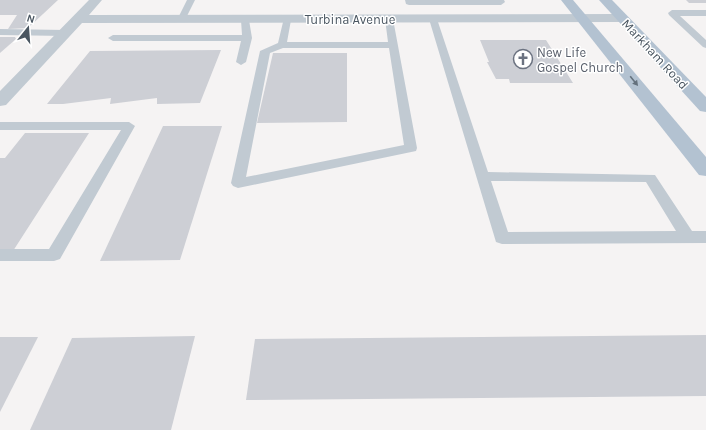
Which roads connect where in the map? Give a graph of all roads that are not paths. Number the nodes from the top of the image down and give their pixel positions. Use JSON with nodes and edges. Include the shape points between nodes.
{"nodes":[{"id":1,"x":96,"y":0,"type":"edge"},
{"id":2,"x":191,"y":0,"type":"edge"},
{"id":3,"x":500,"y":0,"type":"edge"},
{"id":4,"x":567,"y":0,"type":"edge"},
{"id":5,"x":605,"y":0,"type":"edge"},
{"id":6,"x":409,"y":1,"type":"edge"},
{"id":7,"x":706,"y":13,"type":"edge"},
{"id":8,"x":583,"y":18,"type":"junction"},
{"id":9,"x":622,"y":18,"type":"junction"},
{"id":10,"x":389,"y":19,"type":"junction"},
{"id":11,"x":414,"y":19,"type":"junction"},
{"id":12,"x":432,"y":19,"type":"junction"},
{"id":13,"x":78,"y":20,"type":"junction"},
{"id":14,"x":180,"y":20,"type":"junction"},
{"id":15,"x":245,"y":20,"type":"junction"},
{"id":16,"x":287,"y":20,"type":"junction"},
{"id":17,"x":0,"y":32,"type":"edge"},
{"id":18,"x":66,"y":33,"type":"junction"},
{"id":19,"x":113,"y":38,"type":"dead end"},
{"id":20,"x":247,"y":38,"type":"junction"},
{"id":21,"x":282,"y":45,"type":"junction"},
{"id":22,"x":393,"y":45,"type":"junction"},
{"id":23,"x":706,"y":45,"type":"edge"},
{"id":24,"x":241,"y":62,"type":"dead end"},
{"id":25,"x":2,"y":97,"type":"edge"},
{"id":26,"x":706,"y":108,"type":"edge"},
{"id":27,"x":0,"y":126,"type":"edge"},
{"id":28,"x":706,"y":170,"type":"edge"},
{"id":29,"x":482,"y":176,"type":"junction"},
{"id":30,"x":688,"y":237,"type":"junction"},
{"id":31,"x":706,"y":237,"type":"edge"},
{"id":32,"x":0,"y":255,"type":"edge"}],
"edges":[{"from":1,"to":13,"type":"street"},
{"from":2,"to":14,"type":"lane"},
{"from":3,"to":6,"type":"lane","via":[[501,2]]},
{"from":4,"to":8,"type":"main road"},
{"from":5,"to":9,"type":"main road","name":"Markham Road"},
{"from":6,"to":11,"type":"lane"},
{"from":7,"to":23,"type":"lane","via":[[672,13]]},
{"from":8,"to":9,"type":"street","name":"Turbina Avenue"},
{"from":8,"to":12,"type":"street","name":"Turbina Avenue"},
{"from":8,"to":28,"type":"main road","one_way":true},
{"from":9,"to":26,"type":"main road","name":"Markham Road"},
{"from":10,"to":11,"type":"street","name":"Turbina Avenue"},
{"from":10,"to":16,"type":"street","name":"Turbina Avenue"},
{"from":10,"to":22,"type":"lane"},
{"from":11,"to":12,"type":"street","name":"Turbina Avenue"},
{"from":12,"to":29,"type":"lane"},
{"from":13,"to":14,"type":"street","name":"Turbina Avenue"},
{"from":13,"to":18,"type":"street"},
{"from":14,"to":15,"type":"street","name":"Turbina Avenue"},
{"from":15,"to":16,"type":"street","name":"Turbina Avenue"},
{"from":15,"to":20,"type":"lane"},
{"from":16,"to":21,"type":"lane"},
{"from":17,"to":18,"type":"lane"},
{"from":18,"to":25,"type":"street"},
{"from":19,"to":20,"type":"lane"},
{"from":20,"to":24,"type":"lane"},
{"from":21,"to":22,"type":"lane"},
{"from":21,"to":22,"type":"lane","via":[[265,51],[238,183],[411,148]]},
{"from":27,"to":32,"type":"lane","via":[[129,126],[54,255]]},
{"from":29,"to":30,"type":"lane","via":[[650,178]]},
{"from":29,"to":30,"type":"lane","via":[[502,238]]},
{"from":30,"to":31,"type":"lane"}]}
